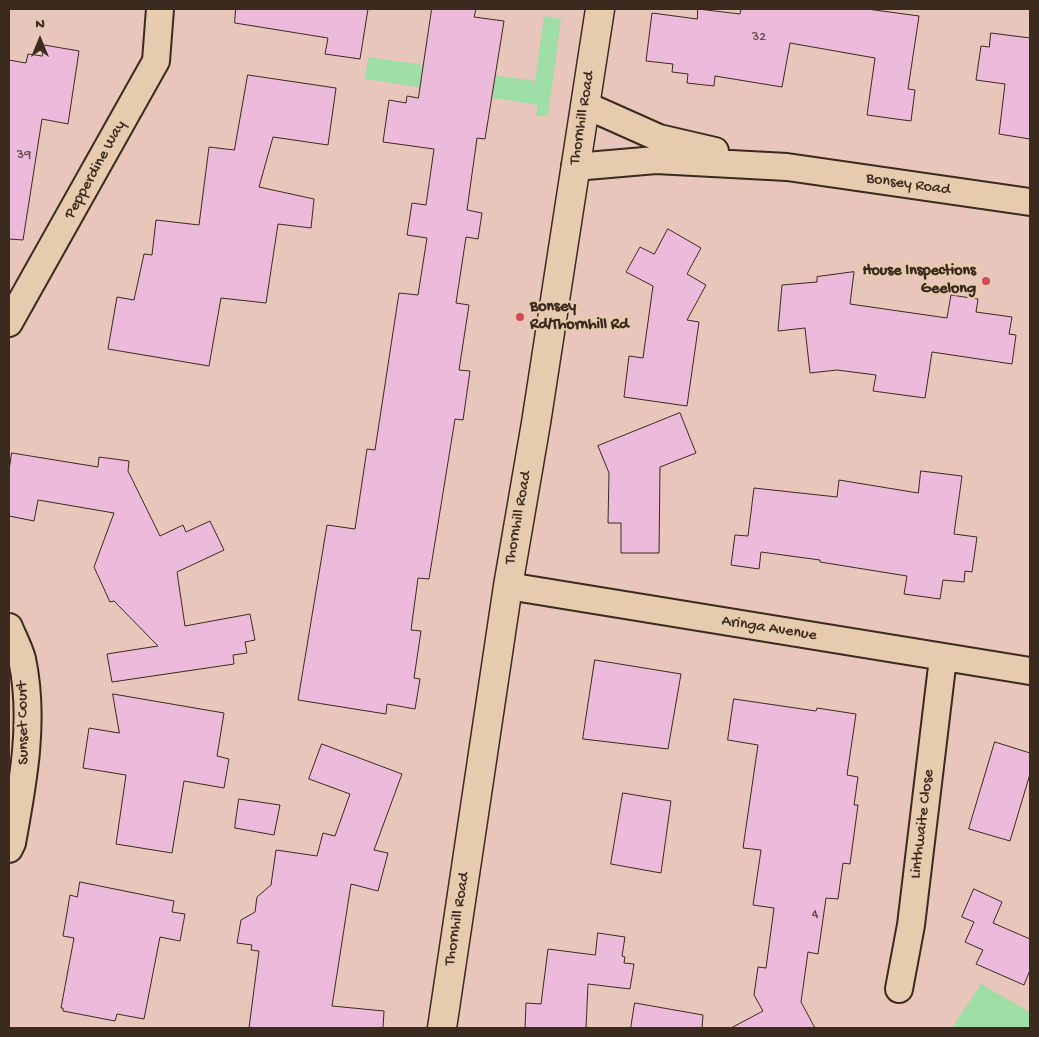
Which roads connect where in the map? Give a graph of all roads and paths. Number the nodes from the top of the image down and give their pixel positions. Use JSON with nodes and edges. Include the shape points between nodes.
{"nodes":[{"id":1,"x":160,"y":9,"type":"edge"},
{"id":2,"x":600,"y":9,"type":"edge"},
{"id":3,"x":585,"y":105,"type":"junction"},
{"id":4,"x":575,"y":167,"type":"junction"},
{"id":5,"x":786,"y":167,"type":"junction"},
{"id":6,"x":1030,"y":202,"type":"edge"},
{"id":7,"x":9,"y":323,"type":"edge"},
{"id":8,"x":508,"y":586,"type":"junction"},
{"id":9,"x":9,"y":627,"type":"edge"},
{"id":10,"x":943,"y":658,"type":"junction"},
{"id":11,"x":1030,"y":672,"type":"edge"},
{"id":12,"x":9,"y":849,"type":"edge"},
{"id":13,"x":899,"y":989,"type":"dead end"},
{"id":14,"x":442,"y":1028,"type":"edge"}],
"edges":[{"from":1,"to":7,"type":"street","name":"Pepperdine Way","via":[[156,61]]},
{"from":2,"to":3,"type":"street","name":"Thornhill Road"},
{"from":3,"to":4,"type":"street","name":"Thornhill Road"},
{"from":3,"to":5,"type":"street","name":"Bonsey Road","via":[[659,138]]},
{"from":4,"to":5,"type":"street","name":"Bonsey Road","via":[[656,160]]},
{"from":4,"to":8,"type":"street","name":"Thornhill Road"},
{"from":5,"to":6,"type":"street","name":"Bonsey Road"},
{"from":8,"to":10,"type":"street","name":"Aringa Avenue"},
{"from":8,"to":14,"type":"street","name":"Thornhill Road"},
{"from":9,"to":12,"type":"street","name":"Sunset Court","via":[[22,658],[26,697],[26,766]]},
{"from":10,"to":11,"type":"street","name":"Aringa Avenue"},
{"from":10,"to":13,"type":"street","name":"Linthwaite Close","via":[[911,925]]}]}
